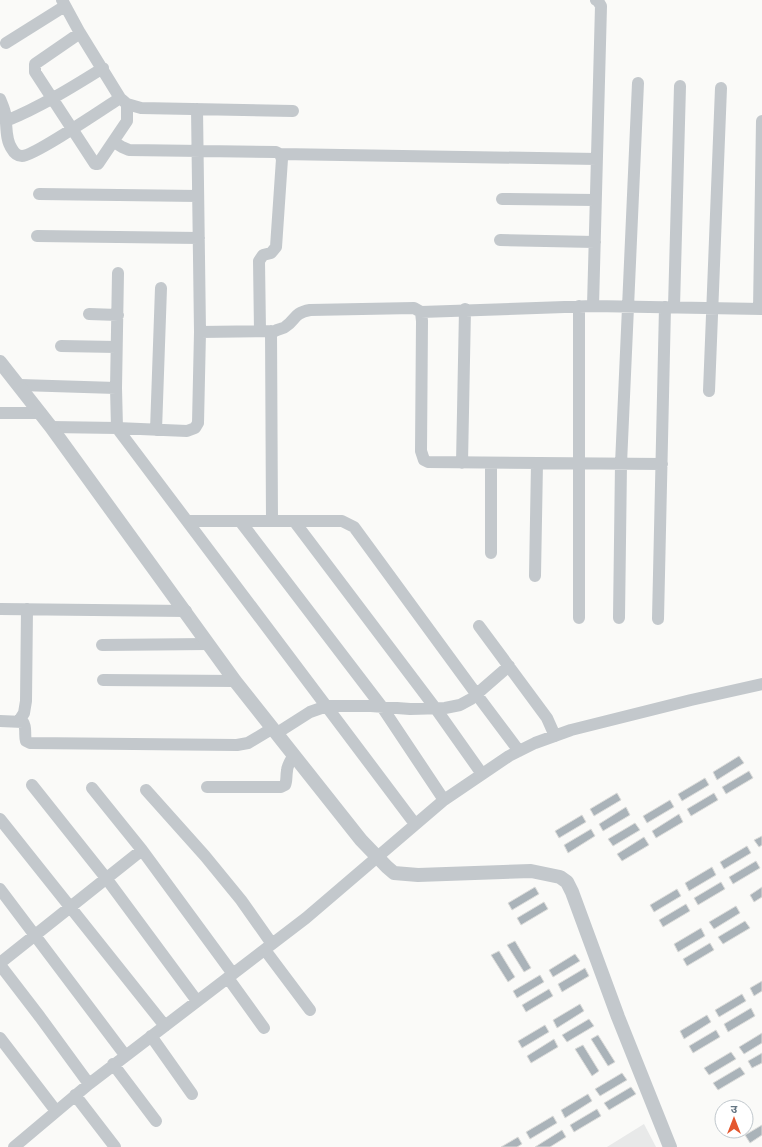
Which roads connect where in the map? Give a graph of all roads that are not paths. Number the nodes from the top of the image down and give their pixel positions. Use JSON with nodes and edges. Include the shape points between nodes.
{"nodes":[{"id":1,"x":596,"y":0,"type":"edge"},
{"id":2,"x":64,"y":3,"type":"edge"},
{"id":3,"x":80,"y":33,"type":"junction"},
{"id":4,"x":6,"y":43,"type":"dead end"},
{"id":5,"x":103,"y":68,"type":"junction"},
{"id":6,"x":638,"y":83,"type":"dead end"},
{"id":7,"x":680,"y":86,"type":"dead end"},
{"id":8,"x":721,"y":88,"type":"dead end"},
{"id":9,"x":0,"y":99,"type":"edge"},
{"id":10,"x":52,"y":99,"type":"junction"},
{"id":11,"x":124,"y":101,"type":"junction"},
{"id":12,"x":197,"y":109,"type":"junction"},
{"id":13,"x":293,"y":110,"type":"dead end"},
{"id":14,"x":6,"y":121,"type":"junction"},
{"id":15,"x":762,"y":121,"type":"edge"},
{"id":16,"x":71,"y":130,"type":"junction"},
{"id":17,"x":114,"y":142,"type":"junction"},
{"id":18,"x":197,"y":152,"type":"junction"},
{"id":19,"x":280,"y":154,"type":"junction"},
{"id":20,"x":597,"y":159,"type":"junction"},
{"id":21,"x":39,"y":194,"type":"dead end"},
{"id":22,"x":198,"y":196,"type":"junction"},
{"id":23,"x":502,"y":199,"type":"dead end"},
{"id":24,"x":596,"y":200,"type":"junction"},
{"id":25,"x":37,"y":236,"type":"dead end"},
{"id":26,"x":199,"y":238,"type":"junction"},
{"id":27,"x":500,"y":240,"type":"dead end"},
{"id":28,"x":594,"y":242,"type":"junction"},
{"id":29,"x":118,"y":273,"type":"dead end"},
{"id":30,"x":161,"y":288,"type":"dead end"},
{"id":31,"x":579,"y":306,"type":"junction"},
{"id":32,"x":593,"y":306,"type":"junction"},
{"id":33,"x":627,"y":307,"type":"junction"},
{"id":34,"x":669,"y":307,"type":"junction"},
{"id":35,"x":712,"y":307,"type":"junction"},
{"id":36,"x":465,"y":309,"type":"junction"},
{"id":37,"x":760,"y":309,"type":"edge"},
{"id":38,"x":421,"y":312,"type":"junction"},
{"id":39,"x":89,"y":314,"type":"dead end"},
{"id":40,"x":118,"y":315,"type":"junction"},
{"id":41,"x":265,"y":331,"type":"junction"},
{"id":42,"x":200,"y":332,"type":"junction"},
{"id":43,"x":61,"y":346,"type":"dead end"},
{"id":44,"x":116,"y":347,"type":"junction"},
{"id":45,"x":0,"y":362,"type":"edge"},
{"id":46,"x":20,"y":385,"type":"junction"},
{"id":47,"x":116,"y":388,"type":"junction"},
{"id":48,"x":709,"y":391,"type":"dead end"},
{"id":49,"x":0,"y":413,"type":"edge"},
{"id":50,"x":41,"y":413,"type":"junction"},
{"id":51,"x":51,"y":427,"type":"junction"},
{"id":52,"x":117,"y":428,"type":"junction"},
{"id":53,"x":156,"y":430,"type":"junction"},
{"id":54,"x":462,"y":463,"type":"junction"},
{"id":55,"x":492,"y":463,"type":"junction"},
{"id":56,"x":537,"y":463,"type":"junction"},
{"id":57,"x":580,"y":464,"type":"junction"},
{"id":58,"x":620,"y":464,"type":"junction"},
{"id":59,"x":662,"y":464,"type":"junction"},
{"id":60,"x":187,"y":521,"type":"junction"},
{"id":61,"x":240,"y":521,"type":"junction"},
{"id":62,"x":272,"y":521,"type":"junction"},
{"id":63,"x":294,"y":521,"type":"junction"},
{"id":64,"x":491,"y":553,"type":"dead end"},
{"id":65,"x":535,"y":576,"type":"dead end"},
{"id":66,"x":0,"y":609,"type":"edge"},
{"id":67,"x":27,"y":609,"type":"junction"},
{"id":68,"x":186,"y":611,"type":"junction"},
{"id":69,"x":579,"y":618,"type":"dead end"},
{"id":70,"x":619,"y":618,"type":"dead end"},
{"id":71,"x":658,"y":619,"type":"dead end"},
{"id":72,"x":479,"y":626,"type":"dead end"},
{"id":73,"x":208,"y":644,"type":"junction"},
{"id":74,"x":102,"y":645,"type":"dead end"},
{"id":75,"x":509,"y":666,"type":"junction"},
{"id":76,"x":102,"y":680,"type":"dead end"},
{"id":77,"x":235,"y":681,"type":"junction"},
{"id":78,"x":762,"y":684,"type":"edge"},
{"id":79,"x":476,"y":695,"type":"junction"},
{"id":80,"x":327,"y":706,"type":"junction"},
{"id":81,"x":382,"y":707,"type":"junction"},
{"id":82,"x":436,"y":709,"type":"junction"},
{"id":83,"x":0,"y":721,"type":"edge"},
{"id":84,"x":19,"y":721,"type":"junction"},
{"id":85,"x":275,"y":730,"type":"junction"},
{"id":86,"x":555,"y":736,"type":"junction"},
{"id":87,"x":519,"y":751,"type":"junction"},
{"id":88,"x":294,"y":755,"type":"junction"},
{"id":89,"x":482,"y":774,"type":"junction"},
{"id":90,"x":32,"y":785,"type":"dead end"},
{"id":91,"x":207,"y":787,"type":"dead end"},
{"id":92,"x":92,"y":788,"type":"dead end"},
{"id":93,"x":146,"y":790,"type":"dead end"},
{"id":94,"x":444,"y":800,"type":"junction"},
{"id":95,"x":0,"y":819,"type":"edge"},
{"id":96,"x":415,"y":824,"type":"junction"},
{"id":97,"x":142,"y":850,"type":"junction"},
{"id":98,"x":377,"y":857,"type":"junction"},
{"id":99,"x":106,"y":878,"type":"junction"},
{"id":100,"x":0,"y":889,"type":"edge"},
{"id":101,"x":69,"y":907,"type":"junction"},
{"id":102,"x":35,"y":936,"type":"junction"},
{"id":103,"x":268,"y":947,"type":"junction"},
{"id":104,"x":0,"y":964,"type":"edge"},
{"id":105,"x":230,"y":976,"type":"junction"},
{"id":106,"x":197,"y":1001,"type":"junction"},
{"id":107,"x":310,"y":1010,"type":"dead end"},
{"id":108,"x":165,"y":1026,"type":"junction"},
{"id":109,"x":264,"y":1028,"type":"dead end"},
{"id":110,"x":151,"y":1036,"type":"junction"},
{"id":111,"x":0,"y":1038,"type":"edge"},
{"id":112,"x":125,"y":1055,"type":"junction"},
{"id":113,"x":113,"y":1064,"type":"junction"},
{"id":114,"x":89,"y":1084,"type":"junction"},
{"id":115,"x":192,"y":1094,"type":"dead end"},
{"id":116,"x":75,"y":1095,"type":"junction"},
{"id":117,"x":56,"y":1111,"type":"junction"},
{"id":118,"x":156,"y":1121,"type":"dead end"},
{"id":119,"x":14,"y":1147,"type":"edge"},
{"id":120,"x":115,"y":1147,"type":"edge"},
{"id":121,"x":670,"y":1147,"type":"edge"}],
"edges":[{"from":1,"to":20,"type":"street","via":[[600,6]]},
{"from":2,"to":3,"type":"street"},
{"from":2,"to":4,"type":"street"},
{"from":3,"to":5,"type":"street"},
{"from":3,"to":10,"type":"street","via":[[35,64],[35,72]]},
{"from":5,"to":10,"type":"street"},
{"from":5,"to":11,"type":"street"},
{"from":6,"to":33,"type":"street"},
{"from":7,"to":34,"type":"street"},
{"from":8,"to":35,"type":"street"},
{"from":9,"to":14,"type":"street"},
{"from":10,"to":14,"type":"street"},
{"from":10,"to":16,"type":"street"},
{"from":11,"to":12,"type":"street","via":[[141,108]]},
{"from":11,"to":16,"type":"street"},
{"from":11,"to":17,"type":"street","via":[[127,121]]},
{"from":12,"to":13,"type":"street"},
{"from":12,"to":18,"type":"street"},
{"from":14,"to":16,"type":"street","via":[[11,149],[22,156]]},
{"from":15,"to":37,"type":"street"},
{"from":16,"to":17,"type":"street","via":[[96,164]]},
{"from":17,"to":18,"type":"street","via":[[129,150]]},
{"from":18,"to":19,"type":"street"},
{"from":18,"to":22,"type":"street"},
{"from":19,"to":20,"type":"street"},
{"from":19,"to":41,"type":"street","via":[[282,159],[276,247],[271,253],[263,255],[259,261]]},
{"from":20,"to":24,"type":"street"},
{"from":21,"to":22,"type":"street"},
{"from":22,"to":26,"type":"street"},
{"from":23,"to":24,"type":"street"},
{"from":24,"to":28,"type":"street"},
{"from":25,"to":26,"type":"street"},
{"from":26,"to":42,"type":"street"},
{"from":27,"to":28,"type":"street"},
{"from":28,"to":32,"type":"street"},
{"from":29,"to":40,"type":"street"},
{"from":30,"to":53,"type":"street"},
{"from":31,"to":32,"type":"street"},
{"from":31,"to":36,"type":"street"},
{"from":31,"to":57,"type":"street"},
{"from":32,"to":33,"type":"street"},
{"from":33,"to":34,"type":"street"},
{"from":33,"to":58,"type":"street"},
{"from":34,"to":35,"type":"street"},
{"from":34,"to":59,"type":"street"},
{"from":35,"to":37,"type":"street"},
{"from":35,"to":48,"type":"street"},
{"from":36,"to":38,"type":"street"},
{"from":36,"to":54,"type":"street"},
{"from":38,"to":41,"type":"street","via":[[414,308],[310,310],[296,315],[286,327],[276,331]]},
{"from":38,"to":54,"type":"street","via":[[422,456],[428,462]]},
{"from":39,"to":40,"type":"street"},
{"from":40,"to":44,"type":"street"},
{"from":41,"to":42,"type":"street"},
{"from":41,"to":62,"type":"street"},
{"from":42,"to":53,"type":"street","via":[[198,423],[195,428],[187,431]]},
{"from":43,"to":44,"type":"street"},
{"from":44,"to":47,"type":"street"},
{"from":45,"to":46,"type":"street"},
{"from":46,"to":47,"type":"street"},
{"from":46,"to":50,"type":"street"},
{"from":47,"to":52,"type":"street"},
{"from":49,"to":50,"type":"street"},
{"from":50,"to":51,"type":"street"},
{"from":51,"to":52,"type":"street"},
{"from":51,"to":68,"type":"street"},
{"from":52,"to":53,"type":"street"},
{"from":52,"to":60,"type":"street"},
{"from":54,"to":55,"type":"street"},
{"from":55,"to":56,"type":"street"},
{"from":55,"to":64,"type":"street"},
{"from":56,"to":57,"type":"street"},
{"from":56,"to":65,"type":"street"},
{"from":57,"to":58,"type":"street"},
{"from":57,"to":69,"type":"street"},
{"from":58,"to":59,"type":"street"},
{"from":58,"to":70,"type":"street"},
{"from":59,"to":71,"type":"street"},
{"from":60,"to":61,"type":"street"},
{"from":60,"to":80,"type":"street"},
{"from":61,"to":62,"type":"street"},
{"from":61,"to":81,"type":"street"},
{"from":62,"to":63,"type":"street"},
{"from":63,"to":79,"type":"street","via":[[342,521],[354,527]]},
{"from":63,"to":82,"type":"street"},
{"from":66,"to":67,"type":"street"},
{"from":67,"to":68,"type":"street"},
{"from":67,"to":84,"type":"street","via":[[26,701],[24,713]]},
{"from":68,"to":73,"type":"street"},
{"from":72,"to":75,"type":"street"},
{"from":73,"to":74,"type":"street"},
{"from":73,"to":77,"type":"street"},
{"from":75,"to":79,"type":"street"},
{"from":75,"to":86,"type":"street","via":[[547,718]]},
{"from":76,"to":77,"type":"street"},
{"from":77,"to":85,"type":"street"},
{"from":78,"to":86,"type":"street"},
{"from":79,"to":82,"type":"street","via":[[460,705]]},
{"from":79,"to":87,"type":"street"},
{"from":80,"to":81,"type":"street"},
{"from":80,"to":85,"type":"street"},
{"from":80,"to":96,"type":"street"},
{"from":81,"to":82,"type":"street"},
{"from":81,"to":94,"type":"street"},
{"from":82,"to":89,"type":"street"},
{"from":83,"to":84,"type":"street"},
{"from":84,"to":85,"type":"street","via":[[25,725],[25,738],[30,743],[237,745],[248,743]]},
{"from":85,"to":88,"type":"street"},
{"from":86,"to":87,"type":"street"},
{"from":87,"to":89,"type":"street"},
{"from":88,"to":91,"type":"street","via":[[289,762],[285,786]]},
{"from":88,"to":98,"type":"street"},
{"from":89,"to":94,"type":"street"},
{"from":90,"to":99,"type":"street"},
{"from":92,"to":97,"type":"street"},
{"from":93,"to":103,"type":"street","via":[[241,900]]},
{"from":94,"to":96,"type":"street"},
{"from":95,"to":101,"type":"street"},
{"from":96,"to":98,"type":"street"},
{"from":97,"to":99,"type":"street"},
{"from":97,"to":105,"type":"street"},
{"from":98,"to":103,"type":"street"},
{"from":98,"to":121,"type":"street","via":[[394,873],[402,875],[531,871],[560,877],[567,882]]},
{"from":99,"to":101,"type":"street"},
{"from":99,"to":106,"type":"street"},
{"from":100,"to":102,"type":"street"},
{"from":101,"to":102,"type":"street"},
{"from":101,"to":108,"type":"street"},
{"from":102,"to":104,"type":"street"},
{"from":102,"to":112,"type":"street"},
{"from":103,"to":105,"type":"street"},
{"from":103,"to":107,"type":"street"},
{"from":104,"to":114,"type":"street"},
{"from":105,"to":106,"type":"street"},
{"from":105,"to":109,"type":"street"},
{"from":106,"to":108,"type":"street"},
{"from":108,"to":110,"type":"street"},
{"from":110,"to":112,"type":"street"},
{"from":110,"to":115,"type":"street"},
{"from":111,"to":117,"type":"street"},
{"from":112,"to":113,"type":"street"},
{"from":113,"to":114,"type":"street"},
{"from":113,"to":118,"type":"street"},
{"from":114,"to":116,"type":"street"},
{"from":116,"to":117,"type":"street"},
{"from":116,"to":120,"type":"street"},
{"from":117,"to":119,"type":"street"}]}
